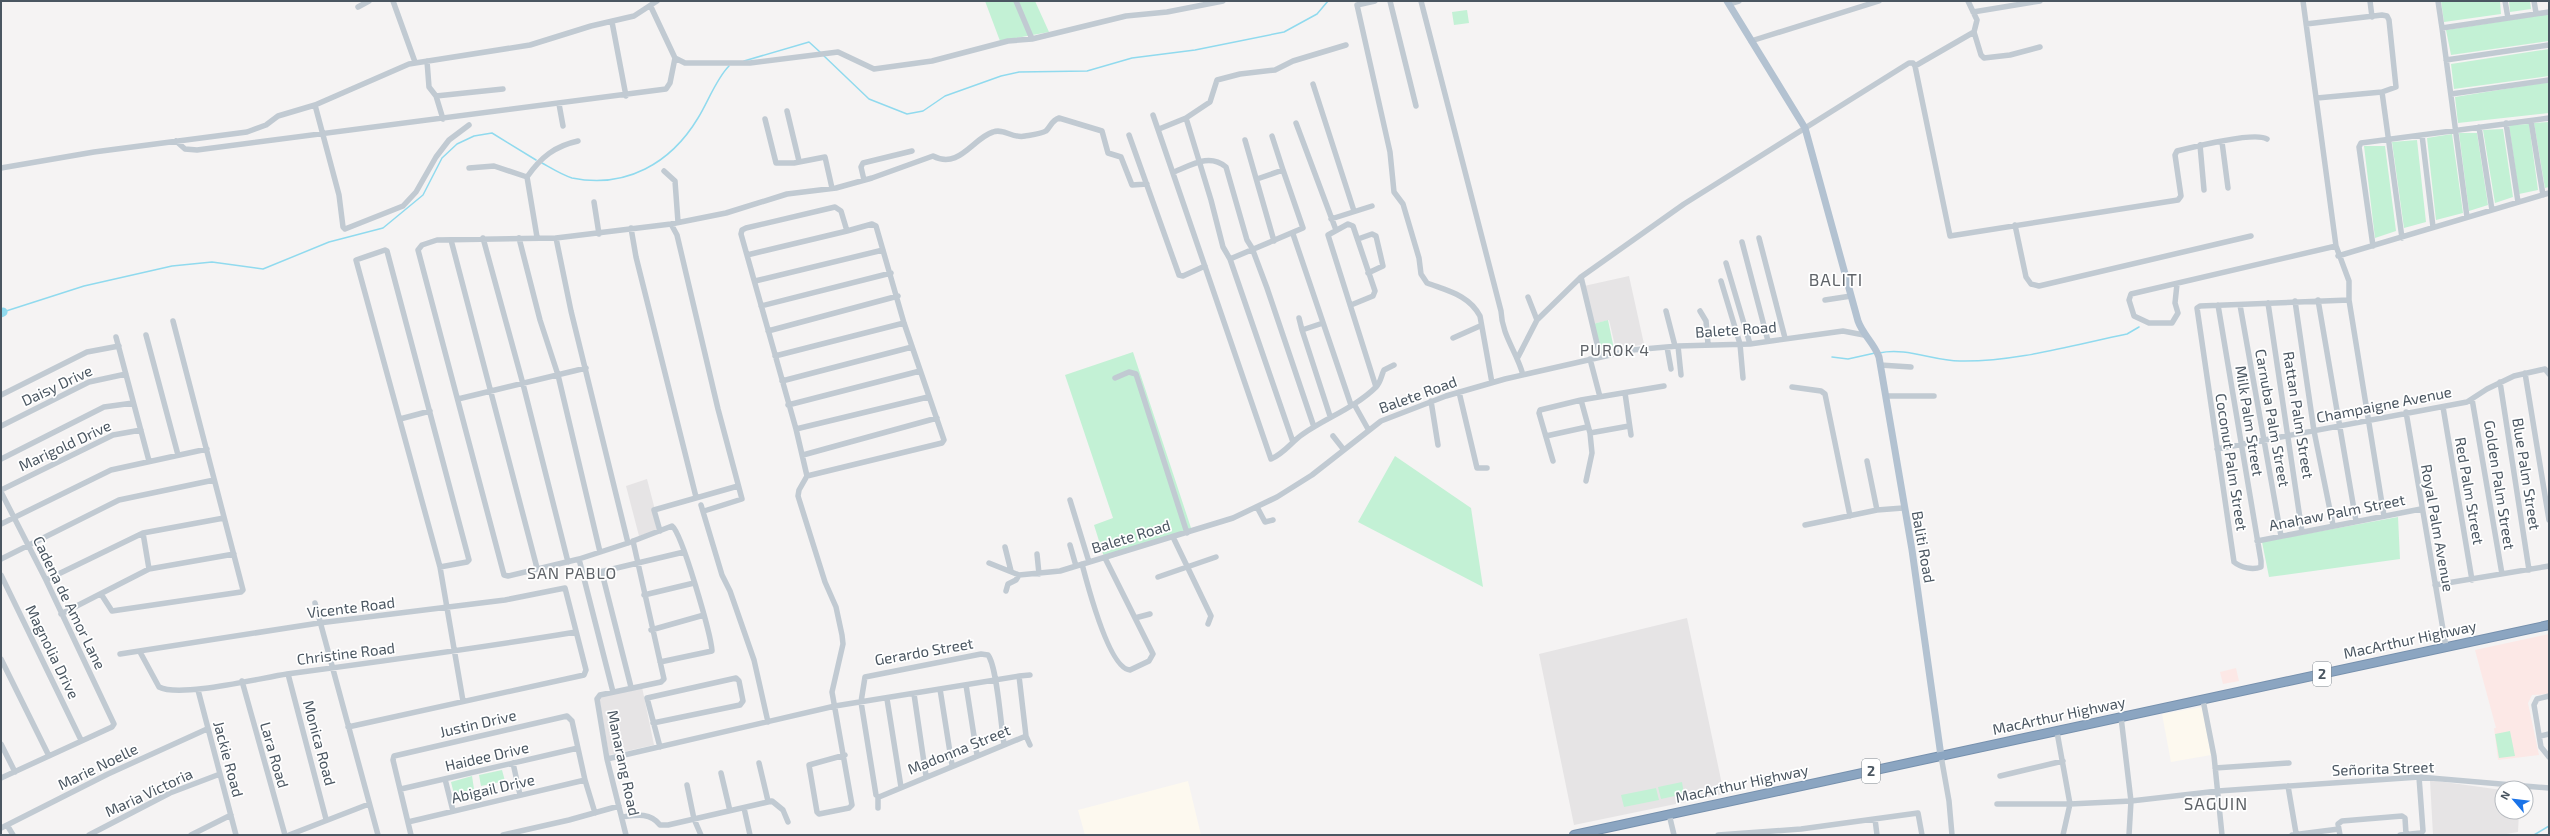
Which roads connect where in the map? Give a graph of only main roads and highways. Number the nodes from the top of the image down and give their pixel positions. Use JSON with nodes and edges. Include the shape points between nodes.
{"nodes":[{"id":1,"x":1728,"y":3,"type":"edge"},
{"id":2,"x":2549,"y":624,"type":"edge"},
{"id":3,"x":1940,"y":756,"type":"junction"},
{"id":4,"x":1574,"y":835,"type":"edge"}],
"edges":[{"from":1,"to":3,"type":"main road","name":"Baliti Road","via":[[1804,128],[1851,296],[1864,335],[1874,346],[1878,357],[1912,550]]},
{"from":2,"to":3,"type":"highway","name":"MacArthur Highway","number":"2"},
{"from":3,"to":4,"type":"highway","name":"MacArthur Highway","number":"2"}]}
